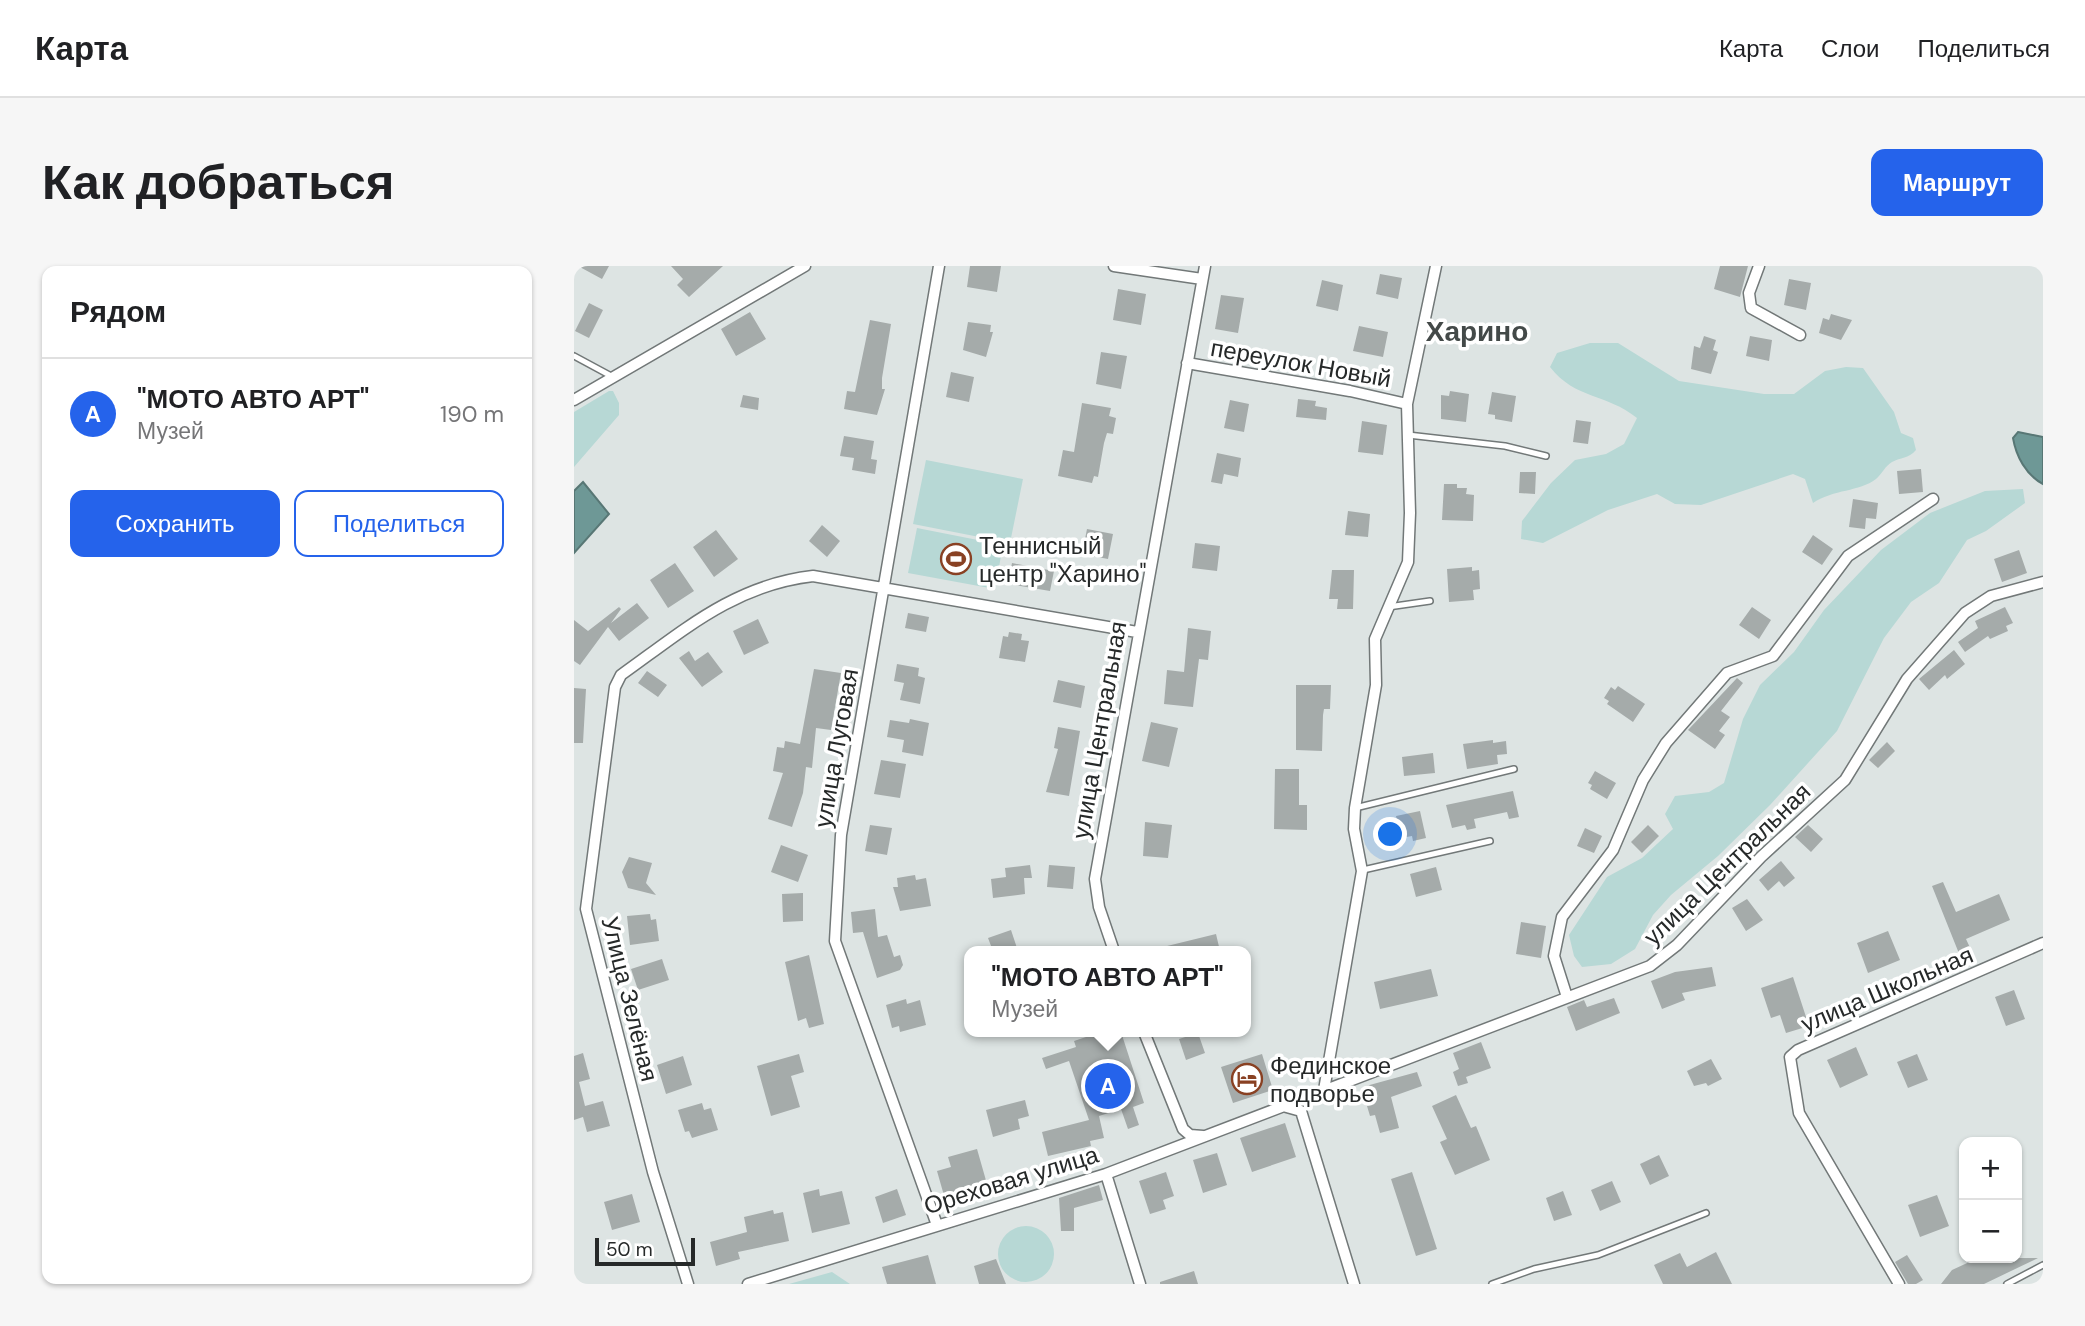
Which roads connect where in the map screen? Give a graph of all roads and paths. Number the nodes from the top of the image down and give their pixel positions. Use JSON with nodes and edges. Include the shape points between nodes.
{"nodes":[{"id":1,"x":805,"y":266,"type":"edge"},
{"id":2,"x":939,"y":266,"type":"edge"},
{"id":3,"x":1116,"y":266,"type":"edge"},
{"id":4,"x":1205,"y":266,"type":"edge"},
{"id":5,"x":1436,"y":266,"type":"edge"},
{"id":6,"x":1759,"y":266,"type":"edge"},
{"id":7,"x":1202,"y":279,"type":"junction"},
{"id":8,"x":1800,"y":335,"type":"dead end"},
{"id":9,"x":574,"y":356,"type":"edge"},
{"id":10,"x":1187,"y":363,"type":"junction"},
{"id":11,"x":613,"y":377,"type":"junction"},
{"id":12,"x":574,"y":400,"type":"edge"},
{"id":13,"x":1407,"y":404,"type":"junction"},
{"id":14,"x":1408,"y":435,"type":"junction"},
{"id":15,"x":1546,"y":456,"type":"dead end"},
{"id":16,"x":1933,"y":499,"type":"dead end"},
{"id":17,"x":2043,"y":582,"type":"edge"},
{"id":18,"x":885,"y":587,"type":"junction"},
{"id":19,"x":1430,"y":601,"type":"dead end"},
{"id":20,"x":1386,"y":607,"type":"junction"},
{"id":21,"x":1137,"y":632,"type":"junction"},
{"id":22,"x":1514,"y":769,"type":"dead end"},
{"id":23,"x":1355,"y":808,"type":"junction"},
{"id":24,"x":1490,"y":841,"type":"dead end"},
{"id":25,"x":1362,"y":871,"type":"junction"},
{"id":26,"x":2043,"y":943,"type":"edge"},
{"id":27,"x":1112,"y":946,"type":"edge"},
{"id":28,"x":1567,"y":997,"type":"junction"},
{"id":29,"x":1146,"y":1037,"type":"edge"},
{"id":30,"x":1324,"y":1090,"type":"junction"},
{"id":31,"x":1282,"y":1106,"type":"junction"},
{"id":32,"x":1203,"y":1136,"type":"junction"},
{"id":33,"x":1107,"y":1174,"type":"junction"},
{"id":34,"x":1706,"y":1213,"type":"dead end"},
{"id":35,"x":937,"y":1225,"type":"junction"},
{"id":36,"x":2043,"y":1265,"type":"edge"},
{"id":37,"x":688,"y":1284,"type":"edge"},
{"id":38,"x":748,"y":1284,"type":"edge"},
{"id":39,"x":1140,"y":1284,"type":"edge"},
{"id":40,"x":1354,"y":1284,"type":"edge"},
{"id":41,"x":1492,"y":1284,"type":"edge"},
{"id":42,"x":1899,"y":1284,"type":"edge"},
{"id":43,"x":2007,"y":1284,"type":"edge"}],
"edges":[{"from":1,"to":11,"type":"street"},
{"from":2,"to":18,"type":"street","name":"улица Луговая"},
{"from":3,"to":7,"type":"street"},
{"from":4,"to":7,"type":"street","name":"улица Центральная"},
{"from":5,"to":13,"type":"street"},
{"from":6,"to":8,"type":"street","via":[[1749,293],[1751,308]]},
{"from":7,"to":10,"type":"street","name":"улица Центральная"},
{"from":9,"to":11,"type":"lane"},
{"from":10,"to":13,"type":"street","name":"переулок Новый"},
{"from":10,"to":21,"type":"street","name":"улица Центральная"},
{"from":11,"to":12,"type":"street"},
{"from":13,"to":14,"type":"street"},
{"from":14,"to":15,"type":"lane","via":[[1505,446]]},
{"from":14,"to":20,"type":"street","via":[[1408,562]]},
{"from":16,"to":28,"type":"street","via":[[1848,556],[1773,656],[1727,673],[1666,743],[1643,780],[1613,850],[1562,917],[1554,956]]},
{"from":17,"to":28,"type":"street","name":"улица Центральная","via":[[1991,596],[1965,613],[1907,679],[1845,780],[1761,857],[1666,955],[1644,969]]},
{"from":18,"to":21,"type":"street","name":"Улица Зелёная"},
{"from":18,"to":35,"type":"street","name":"улица Луговая","via":[[841,835],[835,941]]},
{"from":18,"to":37,"type":"street","name":"Улица Зелёная","via":[[813,576],[768,584],[719,605],[621,675],[615,687],[586,909],[653,1172]]},
{"from":19,"to":20,"type":"lane"},
{"from":20,"to":23,"type":"street","via":[[1374,639],[1376,685]]},
{"from":21,"to":27,"type":"street","name":"улица Центральная","via":[[1095,879]]},
{"from":22,"to":23,"type":"lane"},
{"from":23,"to":25,"type":"street"},
{"from":24,"to":25,"type":"lane"},
{"from":25,"to":30,"type":"street"},
{"from":26,"to":42,"type":"street","name":"улица Школьная","via":[[1790,1057],[1801,1116]]},
{"from":28,"to":30,"type":"street","name":"улица Центральная"},
{"from":29,"to":32,"type":"street","via":[[1183,1129]]},
{"from":30,"to":31,"type":"street","name":"улица Центральная"},
{"from":31,"to":32,"type":"street","name":"Ореховая улица"},
{"from":31,"to":40,"type":"street","via":[[1301,1111]]},
{"from":32,"to":33,"type":"street","name":"Ореховая улица"},
{"from":33,"to":35,"type":"street","name":"Ореховая улица"},
{"from":33,"to":39,"type":"street"},
{"from":34,"to":41,"type":"lane","via":[[1598,1255]]},
{"from":35,"to":38,"type":"street","name":"Ореховая улица"},
{"from":36,"to":43,"type":"lane"}]}
